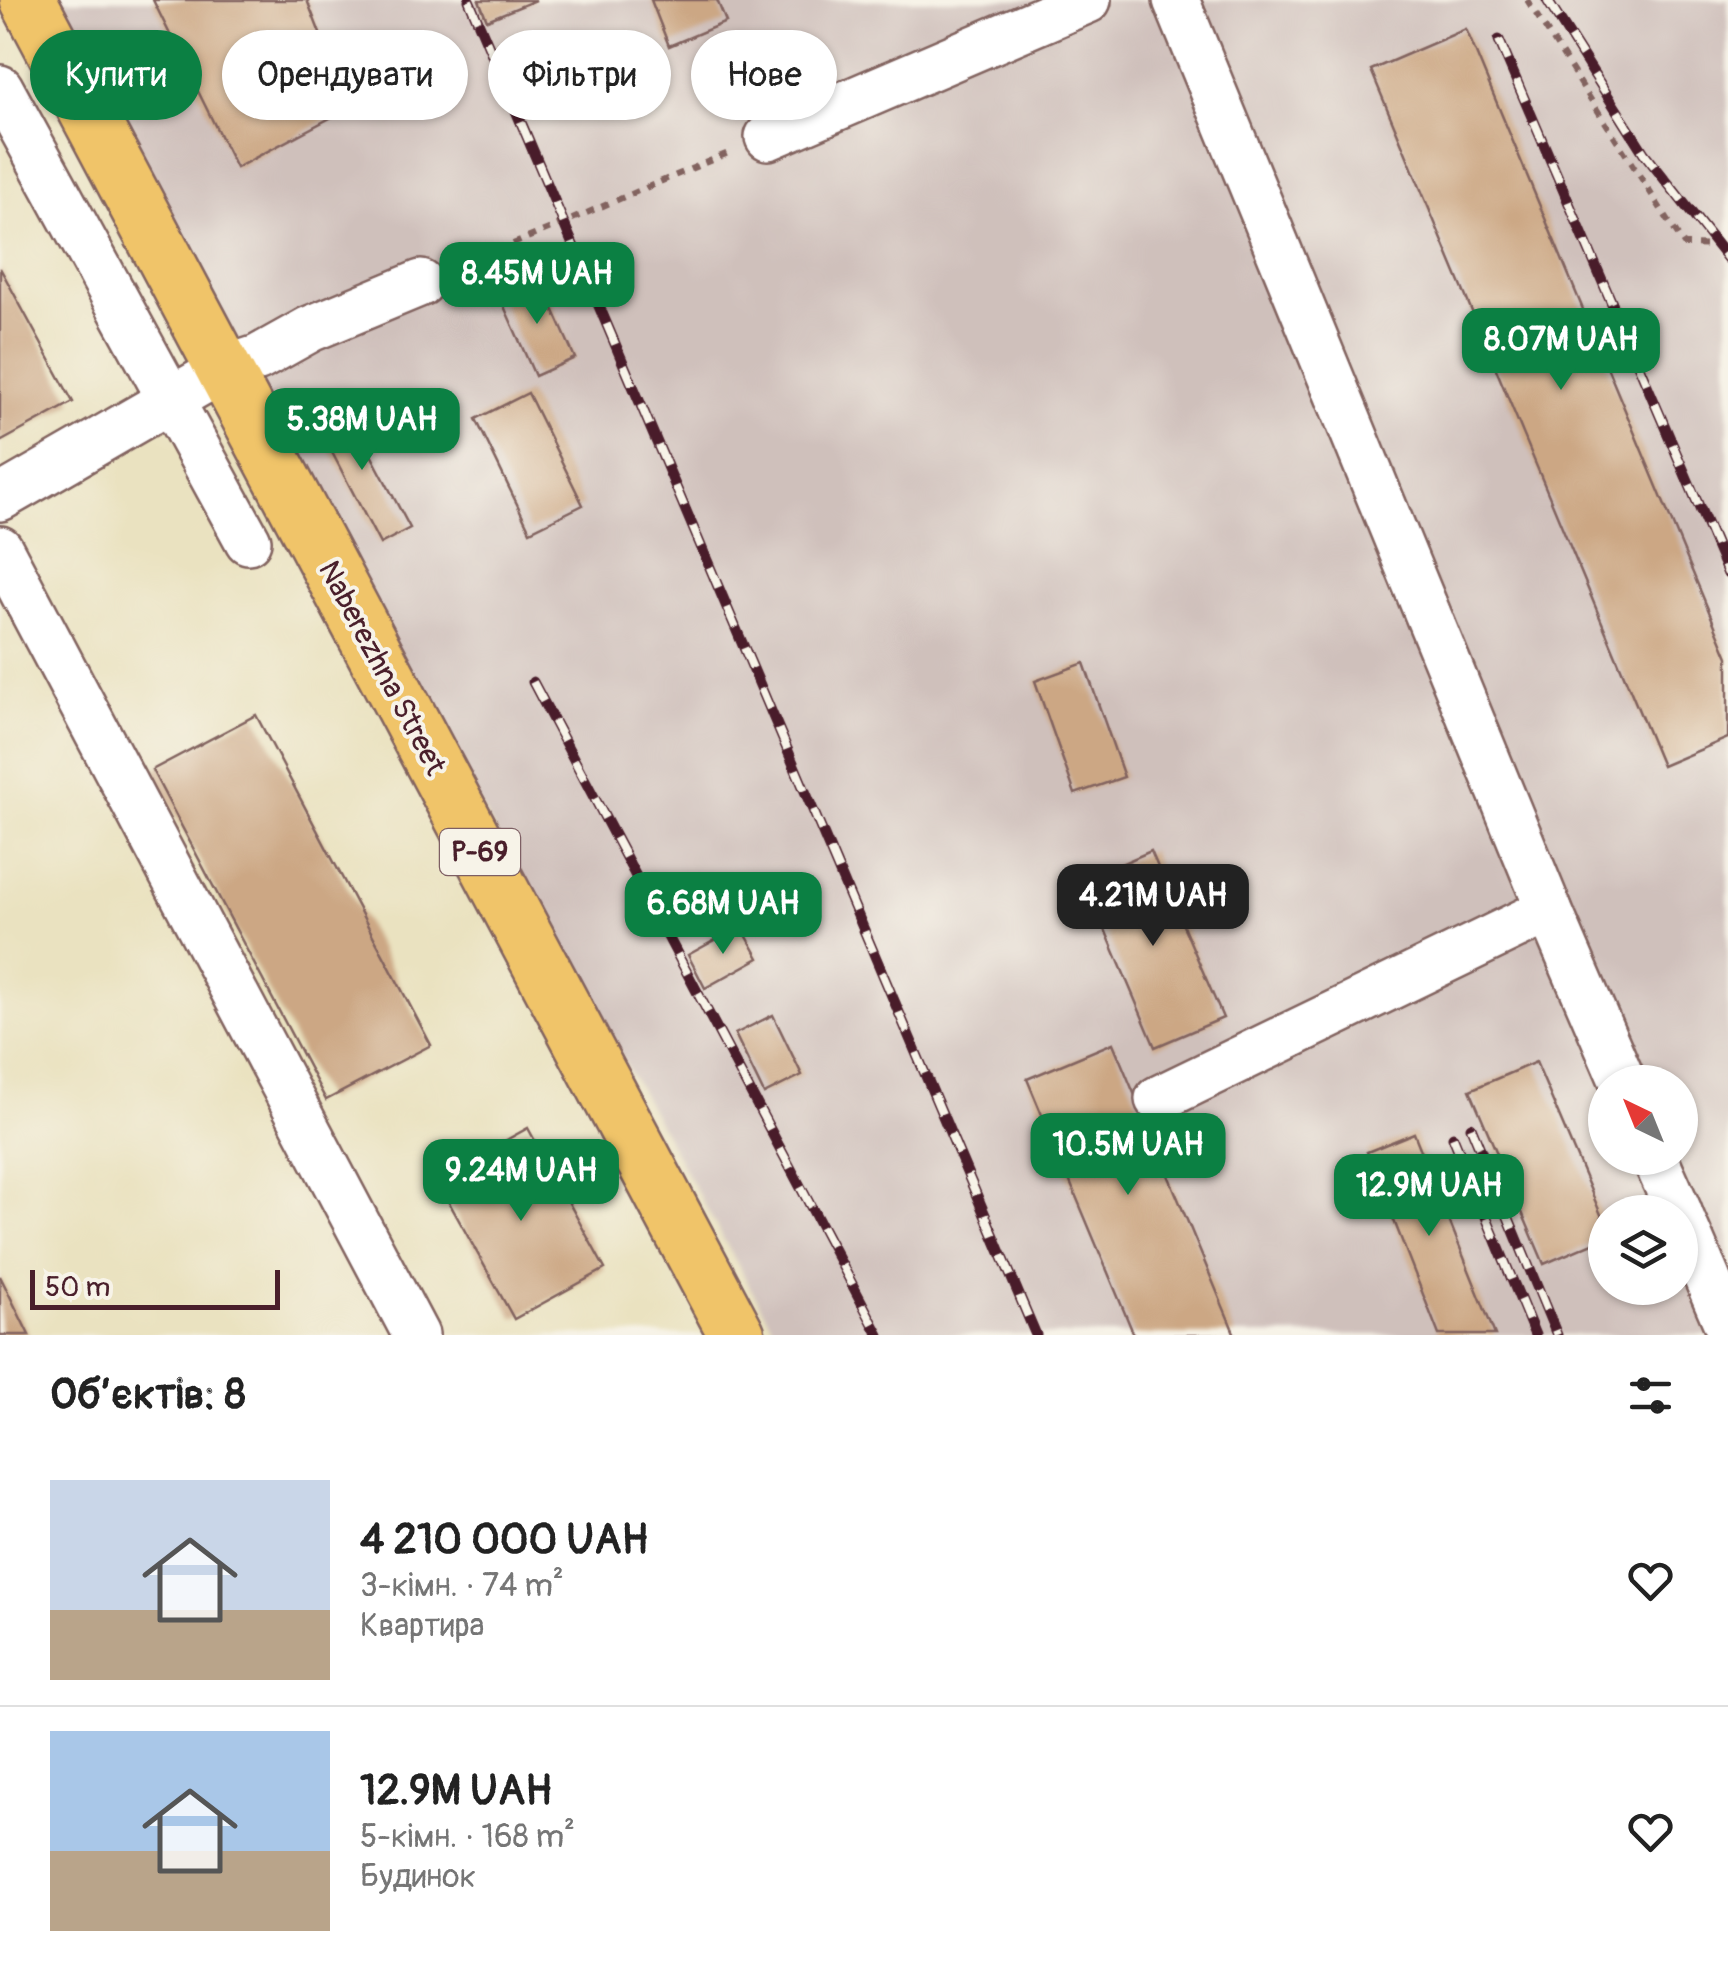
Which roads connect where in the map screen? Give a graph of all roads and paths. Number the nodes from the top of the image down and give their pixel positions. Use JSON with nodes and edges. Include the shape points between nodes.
{"nodes":[{"id":1,"x":28,"y":0,"type":"edge"},
{"id":2,"x":1088,"y":0,"type":"edge"},
{"id":3,"x":1176,"y":0,"type":"edge"},
{"id":4,"x":1527,"y":0,"type":"edge"},
{"id":5,"x":0,"y":88,"type":"edge"},
{"id":6,"x":768,"y":136,"type":"joint"},
{"id":7,"x":1728,"y":246,"type":"edge"},
{"id":8,"x":421,"y":283,"type":"joint"},
{"id":9,"x":224,"y":369,"type":"junction"},
{"id":10,"x":170,"y":401,"type":"junction"},
{"id":11,"x":0,"y":498,"type":"edge"},
{"id":12,"x":248,"y":541,"type":"dead end"},
{"id":13,"x":0,"y":550,"type":"edge"},
{"id":14,"x":1549,"y":910,"type":"junction"},
{"id":15,"x":1616,"y":1065,"type":"edge"},
{"id":16,"x":1158,"y":1099,"type":"dead end"},
{"id":17,"x":1698,"y":1258,"type":"edge"},
{"id":18,"x":1728,"y":1327,"type":"edge"},
{"id":19,"x":416,"y":1335,"type":"edge"},
{"id":20,"x":737,"y":1335,"type":"edge"}],
"edges":[{"from":1,"to":9,"type":"main road","name":"Naberezhna Street","number":"Р-69"},
{"from":2,"to":6,"type":"lane"},
{"from":3,"to":14,"type":"lane"},
{"from":4,"to":7,"type":"path","via":[[1684,245]]},
{"from":5,"to":10,"type":"lane"},
{"from":6,"to":8,"type":"path"},
{"from":8,"to":9,"type":"lane"},
{"from":9,"to":10,"type":"lane"},
{"from":9,"to":20,"type":"main road","name":"Naberezhna Street","number":"Р-69"},
{"from":10,"to":11,"type":"lane"},
{"from":10,"to":12,"type":"lane"},
{"from":13,"to":19,"type":"lane"},
{"from":14,"to":15,"type":"lane"},
{"from":14,"to":16,"type":"lane"},
{"from":17,"to":18,"type":"lane"}]}
